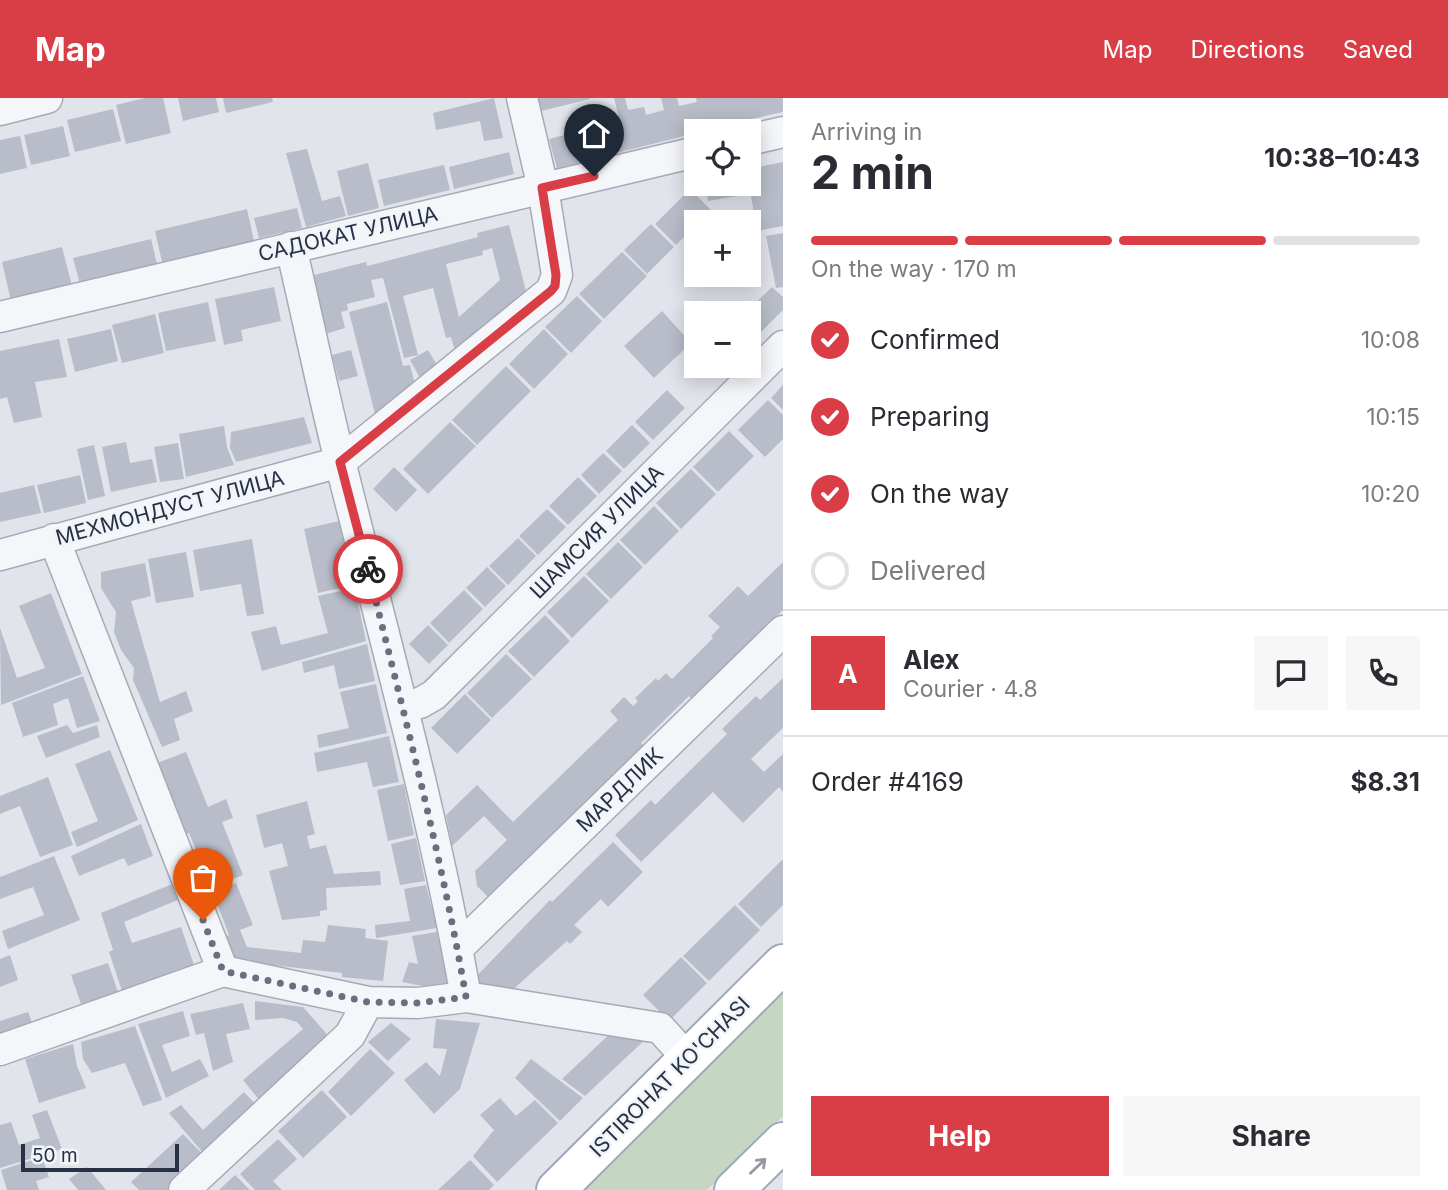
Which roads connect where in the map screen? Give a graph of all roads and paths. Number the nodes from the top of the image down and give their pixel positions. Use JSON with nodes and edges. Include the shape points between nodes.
{"nodes":[{"id":1,"x":47,"y":98,"type":"edge"},
{"id":2,"x":522,"y":98,"type":"edge"},
{"id":3,"x":0,"y":110,"type":"edge"},
{"id":4,"x":783,"y":132,"type":"edge"},
{"id":5,"x":761,"y":137,"type":"edge"},
{"id":6,"x":684,"y":155,"type":"edge"},
{"id":7,"x":542,"y":188,"type":"junction"},
{"id":8,"x":291,"y":247,"type":"junction"},
{"id":9,"x":0,"y":317,"type":"edge"},
{"id":10,"x":783,"y":346,"type":"edge"},
{"id":11,"x":340,"y":462,"type":"junction"},
{"id":12,"x":54,"y":539,"type":"junction"},
{"id":13,"x":0,"y":555,"type":"edge"},
{"id":14,"x":783,"y":631,"type":"edge"},
{"id":15,"x":403,"y":706,"type":"junction"},
{"id":16,"x":457,"y":949,"type":"junction"},
{"id":17,"x":783,"y":964,"type":"edge"},
{"id":18,"x":223,"y":971,"type":"junction"},
{"id":19,"x":466,"y":997,"type":"junction"},
{"id":20,"x":368,"y":1002,"type":"junction"},
{"id":21,"x":0,"y":1050,"type":"edge"},
{"id":22,"x":688,"y":1059,"type":"junction"},
{"id":23,"x":783,"y":1142,"type":"edge"},
{"id":24,"x":184,"y":1190,"type":"edge"},
{"id":25,"x":556,"y":1190,"type":"edge"},
{"id":26,"x":734,"y":1190,"type":"edge"}],
"edges":[{"from":1,"to":3,"type":"street"},
{"from":2,"to":7,"type":"street"},
{"from":4,"to":5,"type":"street"},
{"from":6,"to":7,"type":"street","name":"САДОКАТ УЛИЦА"},
{"from":7,"to":8,"type":"street","name":"САДОКАТ УЛИЦА"},
{"from":7,"to":11,"type":"street","via":[[555,286]]},
{"from":8,"to":9,"type":"street","name":"САДОКАТ УЛИЦА"},
{"from":8,"to":11,"type":"street"},
{"from":10,"to":15,"type":"street","name":"ШАМСИЯ УЛИЦА","via":[[434,695]]},
{"from":11,"to":12,"type":"street","name":"МЕХМОНДУСТ УЛИЦА"},
{"from":11,"to":15,"type":"street"},
{"from":12,"to":13,"type":"street","name":"МЕХМОНДУСТ УЛИЦА"},
{"from":12,"to":18,"type":"street"},
{"from":14,"to":16,"type":"street","name":"МАРДЛИК"},
{"from":15,"to":16,"type":"street"},
{"from":16,"to":19,"type":"street"},
{"from":17,"to":22,"type":"main road","name":"ISTIROHAT KO'CHASI"},
{"from":18,"to":20,"type":"street"},
{"from":18,"to":21,"type":"street"},
{"from":19,"to":20,"type":"street","via":[[418,1003]]},
{"from":19,"to":22,"type":"street","via":[[660,1028]]},
{"from":20,"to":24,"type":"street","via":[[350,1035]]},
{"from":22,"to":25,"type":"main road","name":"ISTIROHAT KO'CHASI"},
{"from":26,"to":23,"type":"main road","one_way":true}]}
